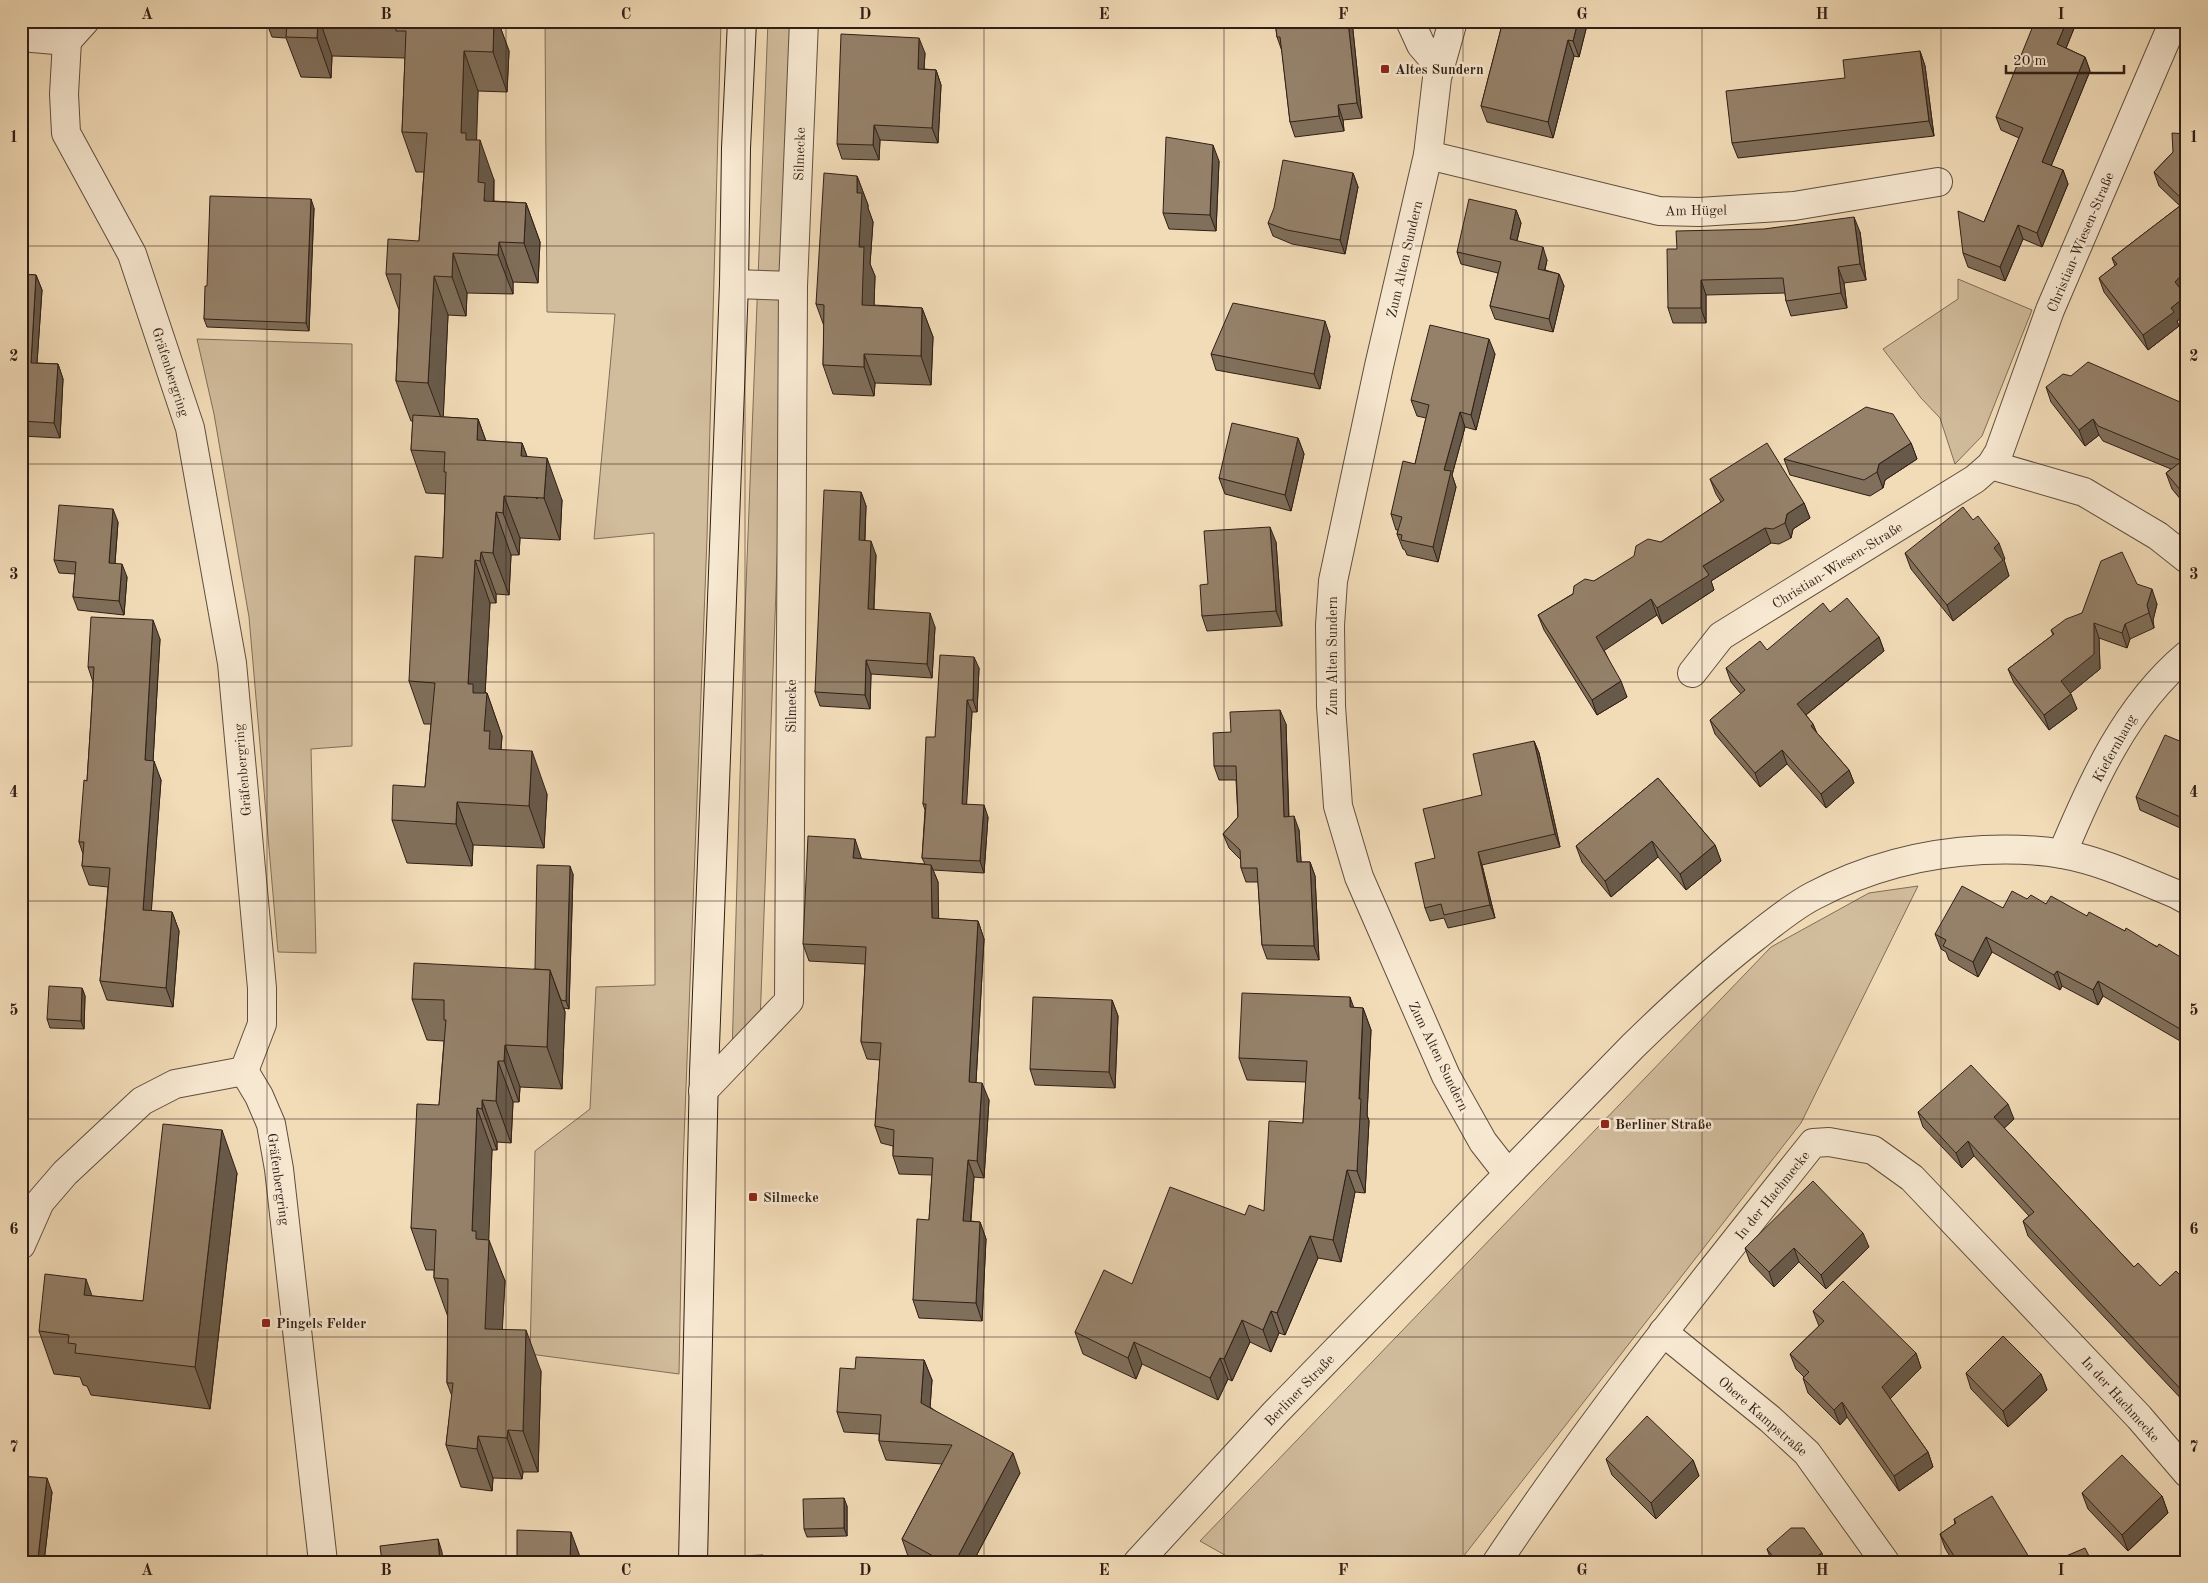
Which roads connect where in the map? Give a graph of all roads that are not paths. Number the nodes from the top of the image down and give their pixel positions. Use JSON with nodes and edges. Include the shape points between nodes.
{"nodes":[{"id":1,"x":742,"y":21,"type":"edge"},
{"id":2,"x":804,"y":21,"type":"edge"},
{"id":3,"x":1410,"y":21,"type":"edge"},
{"id":4,"x":1453,"y":21,"type":"edge"},
{"id":5,"x":2174,"y":21,"type":"edge"},
{"id":6,"x":76,"y":31,"type":"edge"},
{"id":7,"x":21,"y":37,"type":"edge"},
{"id":8,"x":1440,"y":67,"type":"junction"},
{"id":9,"x":1428,"y":155,"type":"junction"},
{"id":10,"x":1938,"y":182,"type":"dead end"},
{"id":11,"x":734,"y":284,"type":"junction"},
{"id":12,"x":793,"y":286,"type":"junction"},
{"id":13,"x":1990,"y":465,"type":"junction"},
{"id":14,"x":2187,"y":559,"type":"edge"},
{"id":15,"x":2187,"y":655,"type":"edge"},
{"id":16,"x":1692,"y":673,"type":"dead end"},
{"id":17,"x":2062,"y":854,"type":"junction"},
{"id":18,"x":2187,"y":900,"type":"edge"},
{"id":19,"x":244,"y":1071,"type":"junction"},
{"id":20,"x":703,"y":1091,"type":"junction"},
{"id":21,"x":1508,"y":1174,"type":"junction"},
{"id":22,"x":21,"y":1245,"type":"edge"},
{"id":23,"x":1662,"y":1332,"type":"junction"},
{"id":24,"x":2187,"y":1473,"type":"edge"},
{"id":25,"x":323,"y":1562,"type":"edge"},
{"id":26,"x":693,"y":1562,"type":"edge"},
{"id":27,"x":1138,"y":1562,"type":"edge"},
{"id":28,"x":1497,"y":1562,"type":"edge"},
{"id":29,"x":1885,"y":1562,"type":"edge"}],
"edges":[{"from":1,"to":11,"type":"street"},
{"from":2,"to":12,"type":"street","name":"Silmecke"},
{"from":3,"to":8,"type":"street","via":[[1421,45]]},
{"from":4,"to":8,"type":"street","name":"Zum Alten Sundern"},
{"from":5,"to":13,"type":"street","name":"Christian-Wiesen-Straße","via":[[2050,310],[1999,452]]},
{"from":6,"to":7,"type":"street","name":"Gräfenbergring"},
{"from":6,"to":19,"type":"street","name":"Gräfenbergring","via":[[64,94],[66,133],[132,254],[190,428],[232,663],[262,988],[262,1024]]},
{"from":8,"to":9,"type":"street","name":"Zum Alten Sundern"},
{"from":9,"to":10,"type":"street","name":"Am Hügel","via":[[1659,211],[1794,206]]},
{"from":9,"to":21,"type":"street","name":"Zum Alten Sundern","via":[[1332,580],[1331,697],[1338,806],[1359,876],[1446,1076],[1484,1142]]},
{"from":11,"to":12,"type":"street"},
{"from":11,"to":20,"type":"street"},
{"from":12,"to":20,"type":"street","name":"Silmecke","via":[[790,1001]]},
{"from":13,"to":14,"type":"street","via":[[2084,492],[2158,536]]},
{"from":13,"to":16,"type":"street","name":"Christian-Wiesen-Straße","via":[[1975,479],[1721,636]]},
{"from":15,"to":17,"type":"street","name":"Kiefernhang","via":[[2138,706],[2083,805]]},
{"from":17,"to":18,"type":"street","name":"Berliner Straße","via":[[2109,866]]},
{"from":17,"to":21,"type":"street","name":"Berliner Straße","via":[[2012,849],[1959,851],[1910,859],[1868,871],[1812,897],[1771,925],[1689,992]]},
{"from":19,"to":22,"type":"street","via":[[175,1084],[142,1101],[65,1173],[40,1202]]},
{"from":19,"to":25,"type":"street","name":"Gräfenbergring","via":[[271,1124],[279,1169]]},
{"from":20,"to":26,"type":"street"},
{"from":21,"to":27,"type":"street","name":"Berliner Straße","via":[[1276,1413]]},
{"from":23,"to":24,"type":"street","name":"In der Hachmecke","via":[[1813,1143],[1829,1142],[1874,1150],[1912,1178],[2132,1409]]},
{"from":23,"to":28,"type":"street","name":"In der Hachmecke","via":[[1550,1482]]},
{"from":23,"to":29,"type":"street","name":"Obere Kampstraße","via":[[1807,1453]]}]}
